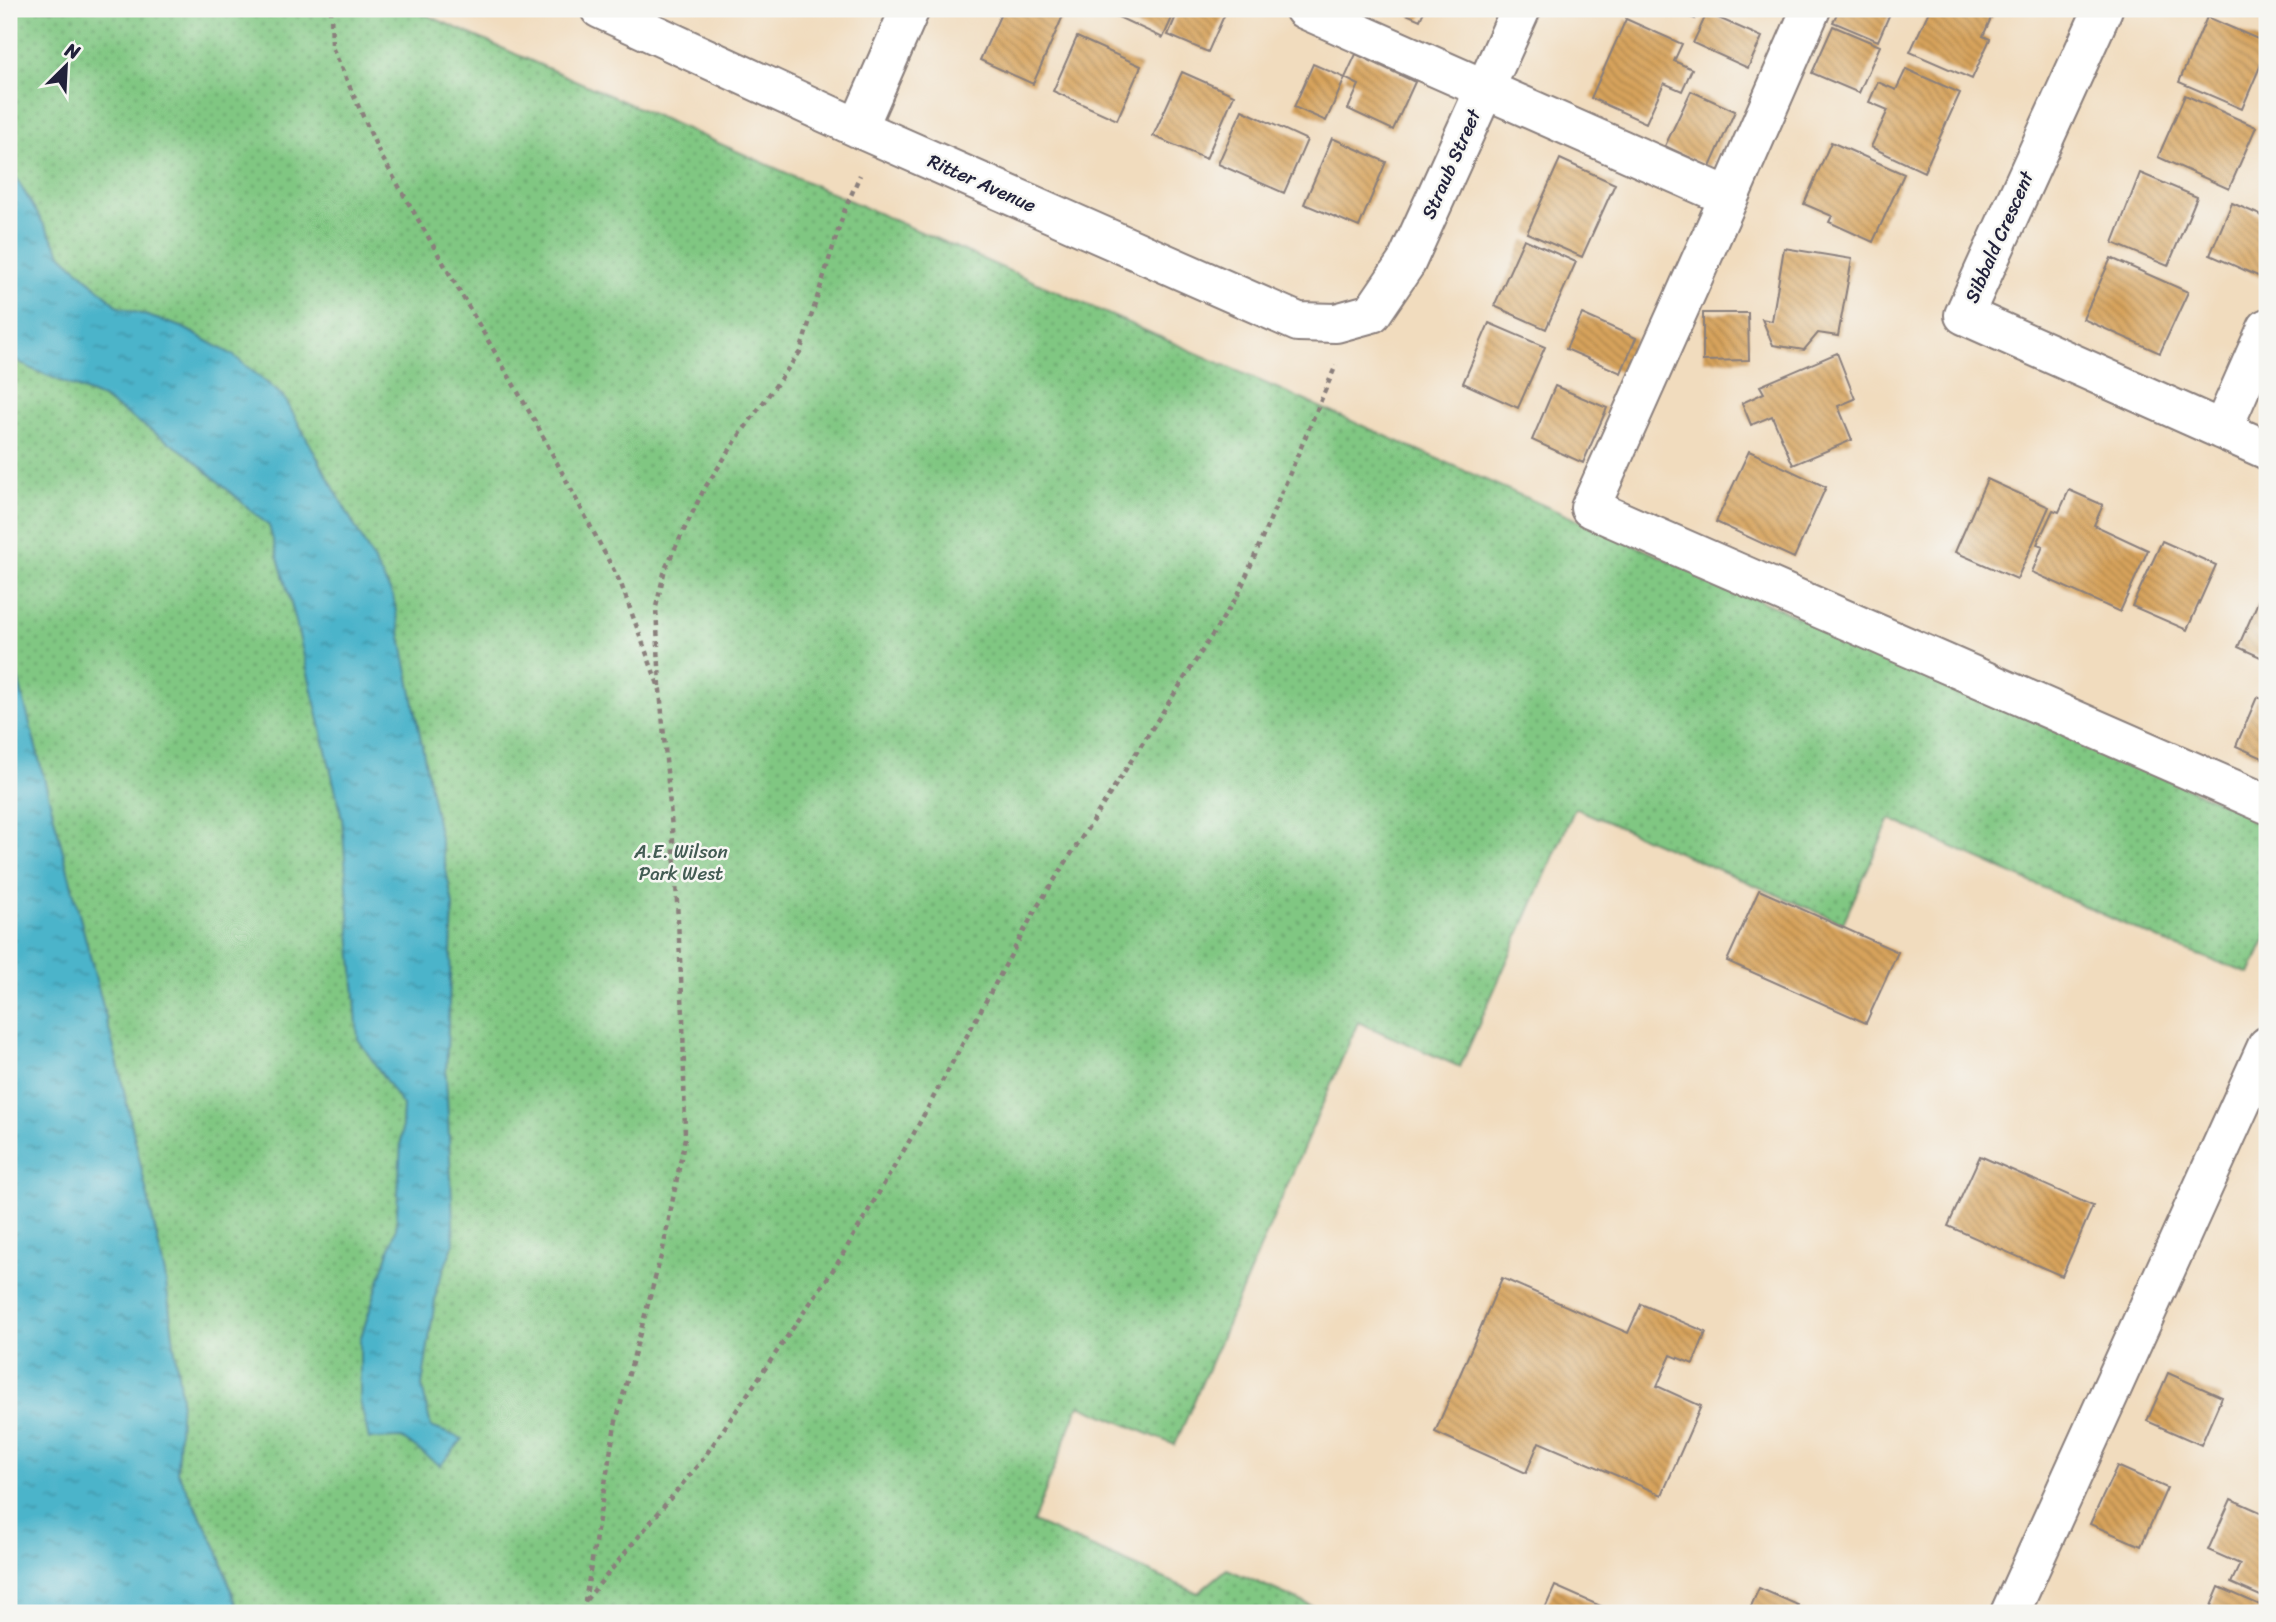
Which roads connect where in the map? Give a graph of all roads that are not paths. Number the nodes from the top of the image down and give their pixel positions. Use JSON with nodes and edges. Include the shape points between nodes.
{"nodes":[{"id":1,"x":600,"y":9,"type":"edge"},
{"id":2,"x":910,"y":9,"type":"edge"},
{"id":3,"x":1304,"y":9,"type":"edge"},
{"id":4,"x":1521,"y":9,"type":"edge"},
{"id":5,"x":1811,"y":9,"type":"edge"},
{"id":6,"x":2103,"y":9,"type":"edge"},
{"id":7,"x":1485,"y":89,"type":"junction"},
{"id":8,"x":867,"y":132,"type":"junction"},
{"id":9,"x":1730,"y":197,"type":"junction"},
{"id":10,"x":1354,"y":318,"type":"joint"},
{"id":11,"x":2267,"y":328,"type":"edge"},
{"id":12,"x":2222,"y":430,"type":"junction"},
{"id":13,"x":2267,"y":450,"type":"edge"},
{"id":14,"x":2267,"y":804,"type":"edge"},
{"id":15,"x":2267,"y":1046,"type":"edge"},
{"id":16,"x":2010,"y":1613,"type":"edge"}],
"edges":[{"from":1,"to":8,"type":"street","name":"Ritter Avenue"},
{"from":2,"to":8,"type":"street"},
{"from":3,"to":7,"type":"street"},
{"from":4,"to":7,"type":"street","name":"Straub Street"},
{"from":5,"to":9,"type":"street"},
{"from":6,"to":12,"type":"street","name":"Sibbald Crescent","via":[[1964,315]]},
{"from":7,"to":9,"type":"street"},
{"from":7,"to":10,"type":"street","name":"Straub Street","via":[[1406,263]]},
{"from":8,"to":10,"type":"street","name":"Ritter Avenue","via":[[1298,322]]},
{"from":9,"to":14,"type":"street","via":[[1590,508]]},
{"from":11,"to":12,"type":"street"},
{"from":12,"to":13,"type":"street","name":"Sibbald Crescent"},
{"from":15,"to":16,"type":"street"}]}
